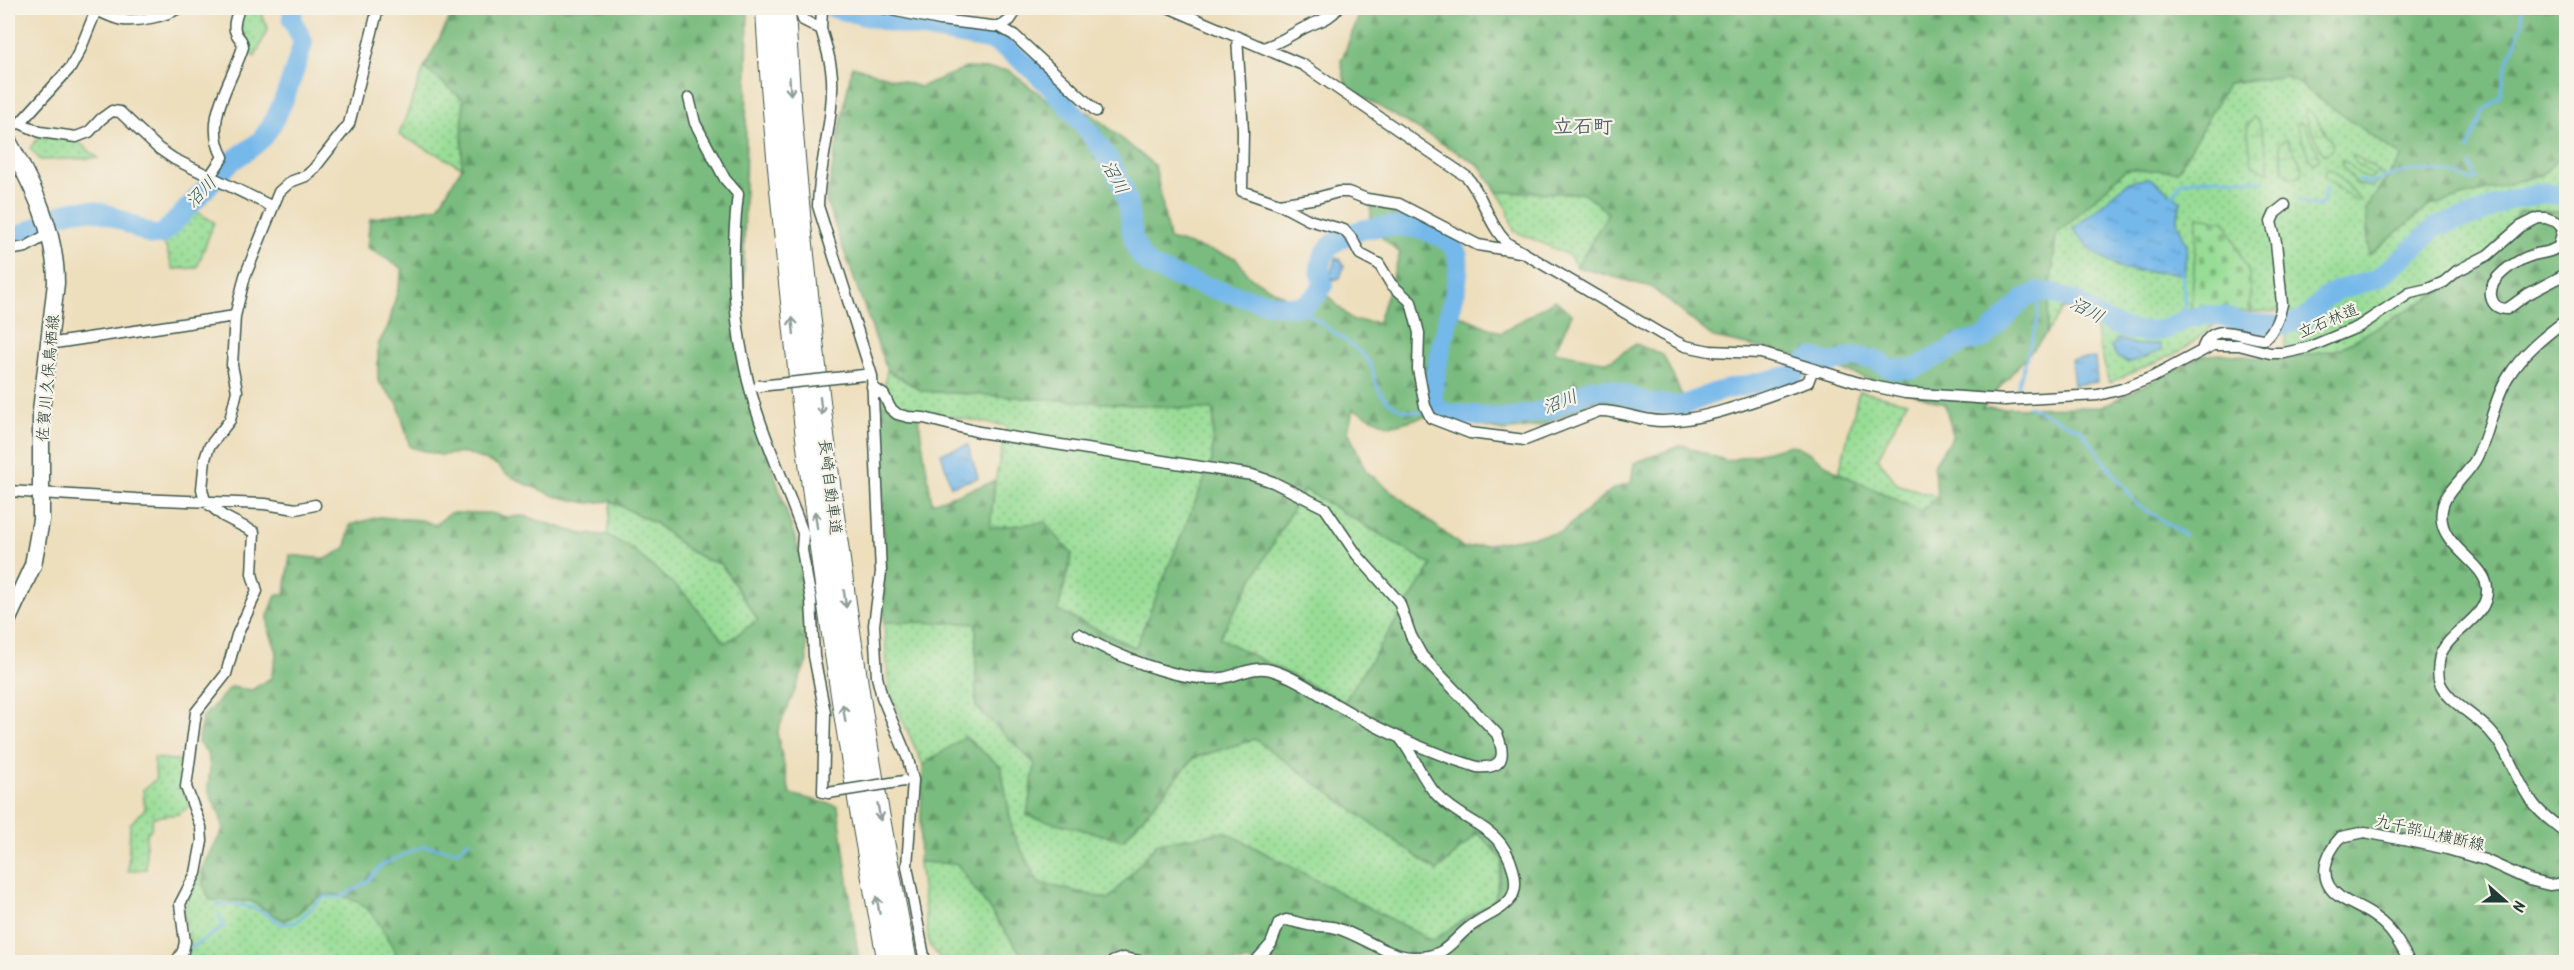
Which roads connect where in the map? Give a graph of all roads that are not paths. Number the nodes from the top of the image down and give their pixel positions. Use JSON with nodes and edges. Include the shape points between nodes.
{"nodes":[{"id":1,"x":179,"y":8,"type":"edge"},
{"id":2,"x":239,"y":8,"type":"edge"},
{"id":3,"x":378,"y":8,"type":"edge"},
{"id":4,"x":785,"y":8,"type":"edge"},
{"id":5,"x":799,"y":8,"type":"edge"},
{"id":6,"x":882,"y":8,"type":"edge"},
{"id":7,"x":1018,"y":8,"type":"edge"},
{"id":8,"x":1170,"y":8,"type":"edge"},
{"id":9,"x":1338,"y":8,"type":"edge"},
{"id":10,"x":96,"y":9,"type":"edge"},
{"id":11,"x":822,"y":11,"type":"edge"},
{"id":12,"x":766,"y":14,"type":"edge"},
{"id":13,"x":1000,"y":27,"type":"junction"},
{"id":14,"x":820,"y":28,"type":"junction"},
{"id":15,"x":1237,"y":37,"type":"junction"},
{"id":16,"x":1264,"y":48,"type":"junction"},
{"id":17,"x":689,"y":98,"type":"dead end"},
{"id":18,"x":1096,"y":111,"type":"dead end"},
{"id":19,"x":20,"y":123,"type":"junction"},
{"id":20,"x":8,"y":125,"type":"edge"},
{"id":21,"x":8,"y":141,"type":"edge"},
{"id":22,"x":210,"y":176,"type":"junction"},
{"id":23,"x":1278,"y":204,"type":"junction"},
{"id":24,"x":2285,"y":205,"type":"dead end"},
{"id":25,"x":273,"y":207,"type":"junction"},
{"id":26,"x":50,"y":233,"type":"junction"},
{"id":27,"x":8,"y":250,"type":"edge"},
{"id":28,"x":1521,"y":252,"type":"junction"},
{"id":29,"x":2566,"y":274,"type":"edge"},
{"id":30,"x":236,"y":316,"type":"junction"},
{"id":31,"x":2566,"y":320,"type":"edge"},
{"id":32,"x":48,"y":344,"type":"junction"},
{"id":33,"x":2202,"y":350,"type":"junction"},
{"id":34,"x":1813,"y":369,"type":"junction"},
{"id":35,"x":869,"y":380,"type":"junction"},
{"id":36,"x":755,"y":387,"type":"junction"},
{"id":37,"x":8,"y":491,"type":"edge"},
{"id":38,"x":43,"y":493,"type":"junction"},
{"id":39,"x":205,"y":501,"type":"junction"},
{"id":40,"x":315,"y":506,"type":"dead end"},
{"id":41,"x":8,"y":619,"type":"edge"},
{"id":42,"x":1079,"y":634,"type":"dead end"},
{"id":43,"x":1400,"y":738,"type":"junction"},
{"id":44,"x":908,"y":780,"type":"junction"},
{"id":45,"x":2566,"y":833,"type":"edge"},
{"id":46,"x":2566,"y":879,"type":"edge"},
{"id":47,"x":176,"y":963,"type":"edge"},
{"id":48,"x":888,"y":963,"type":"edge"},
{"id":49,"x":907,"y":963,"type":"edge"},
{"id":50,"x":925,"y":963,"type":"edge"},
{"id":51,"x":1112,"y":963,"type":"edge"},
{"id":52,"x":1144,"y":963,"type":"edge"},
{"id":53,"x":1255,"y":963,"type":"edge"},
{"id":54,"x":2409,"y":963,"type":"edge"}],
"edges":[{"from":1,"to":10,"type":"street","via":[[121,20]]},
{"from":2,"to":22,"type":"street","via":[[234,26],[243,47],[215,122],[216,145],[223,157]]},
{"from":3,"to":25,"type":"street","via":[[349,124],[313,170],[279,192]]},
{"from":4,"to":49,"type":"highway","name":"長崎自動車道","one_way":true,"via":[[798,197],[831,494],[861,703]]},
{"from":5,"to":14,"type":"street","via":[[803,20]]},
{"from":6,"to":13,"type":"street"},
{"from":7,"to":13,"type":"street"},
{"from":8,"to":15,"type":"street"},
{"from":9,"to":16,"type":"street","via":[[1326,20]]},
{"from":10,"to":19,"type":"street","via":[[70,67]]},
{"from":11,"to":14,"type":"street"},
{"from":48,"to":12,"type":"highway","name":"長崎自動車道","one_way":true,"via":[[845,716],[810,475]]},
{"from":13,"to":18,"type":"street","via":[[1014,35]]},
{"from":14,"to":35,"type":"street","via":[[832,78],[818,206]]},
{"from":15,"to":16,"type":"street"},
{"from":15,"to":23,"type":"street","via":[[1242,191]]},
{"from":16,"to":28,"type":"street","via":[[1303,65],[1467,177],[1477,189],[1498,234]]},
{"from":17,"to":36,"type":"street","via":[[700,133],[725,179],[738,194],[733,291],[744,367]]},
{"from":19,"to":20,"type":"street"},
{"from":19,"to":22,"type":"street","via":[[40,132],[76,137],[89,132],[112,111],[120,112],[158,148]]},
{"from":21,"to":26,"type":"main road","name":"佐賀川久保鳥栖線","via":[[39,199]]},
{"from":22,"to":25,"type":"street"},
{"from":23,"to":28,"type":"street","via":[[1348,192],[1399,204],[1478,245]]},
{"from":23,"to":34,"type":"street","via":[[1309,220],[1344,230],[1360,254],[1379,264],[1391,284],[1411,302],[1419,333],[1418,369],[1425,406],[1431,418],[1470,434],[1525,440],[1599,411],[1660,421],[1693,419],[1808,382]]},
{"from":24,"to":33,"type":"street","via":[[2271,222],[2278,258],[2280,313],[2269,335],[2265,339],[2223,331],[2213,333]]},
{"from":25,"to":30,"type":"street","via":[[245,276]]},
{"from":26,"to":27,"type":"street","via":[[26,247]]},
{"from":26,"to":32,"type":"main road","name":"佐賀川久保鳥栖線","via":[[56,284]]},
{"from":28,"to":34,"type":"street","name":"立石林道","via":[[1686,346],[1761,353]]},
{"from":29,"to":33,"type":"street","name":"立石林道","via":[[2507,309],[2494,304],[2494,282],[2508,267],[2559,246],[2563,229],[2557,222],[2538,218],[2444,282],[2410,293],[2358,327],[2325,341],[2284,353],[2226,343]]},
{"from":30,"to":32,"type":"street"},
{"from":30,"to":39,"type":"street","via":[[232,365],[237,391],[230,420],[209,447],[205,459]]},
{"from":31,"to":45,"type":"street","via":[[2522,359],[2508,377],[2478,456],[2445,501],[2445,533],[2482,574],[2488,594],[2477,615],[2444,647],[2438,672],[2445,690],[2502,746],[2522,787],[2541,814]]},
{"from":32,"to":38,"type":"main road","name":"佐賀川久保鳥栖線","via":[[41,424]]},
{"from":33,"to":34,"type":"street","name":"立石林道","via":[[2122,389],[2005,400],[1905,393]]},
{"from":35,"to":36,"type":"street","bridge":true},
{"from":35,"to":43,"type":"street","via":[[897,414],[979,432],[1252,475],[1325,508],[1358,555],[1399,602],[1422,656],[1497,734],[1502,755],[1497,766],[1477,767]]},
{"from":35,"to":44,"type":"street","via":[[881,573],[874,625],[877,677],[909,759]]},
{"from":36,"to":44,"type":"street","bridge":true,"via":[[803,533],[814,656],[825,713],[823,792]]},
{"from":37,"to":38,"type":"street"},
{"from":38,"to":39,"type":"street"},
{"from":38,"to":41,"type":"main road","name":"佐賀川久保鳥栖線","via":[[33,565]]},
{"from":39,"to":40,"type":"street","via":[[284,508]]},
{"from":39,"to":47,"type":"street","via":[[223,516],[254,532],[252,574],[257,591],[237,635],[226,674],[196,712],[186,787],[201,826],[202,841],[196,873],[180,904],[185,942]]},
{"from":42,"to":43,"type":"street","via":[[1099,647],[1178,675],[1220,679],[1268,669],[1297,680]]},
{"from":43,"to":53,"type":"street","via":[[1437,796],[1492,832],[1503,845],[1516,881],[1510,901],[1434,955],[1410,957],[1334,927],[1286,920],[1279,923],[1271,944]]},
{"from":44,"to":50,"type":"street","via":[[907,866]]},
{"from":46,"to":54,"type":"street","name":"九千部山横断線","via":[[2549,885],[2447,849],[2365,832],[2341,837],[2327,857],[2325,877],[2329,885],[2340,898],[2377,918],[2391,931]]},
{"from":51,"to":52,"type":"street","via":[[1123,958]]}]}
